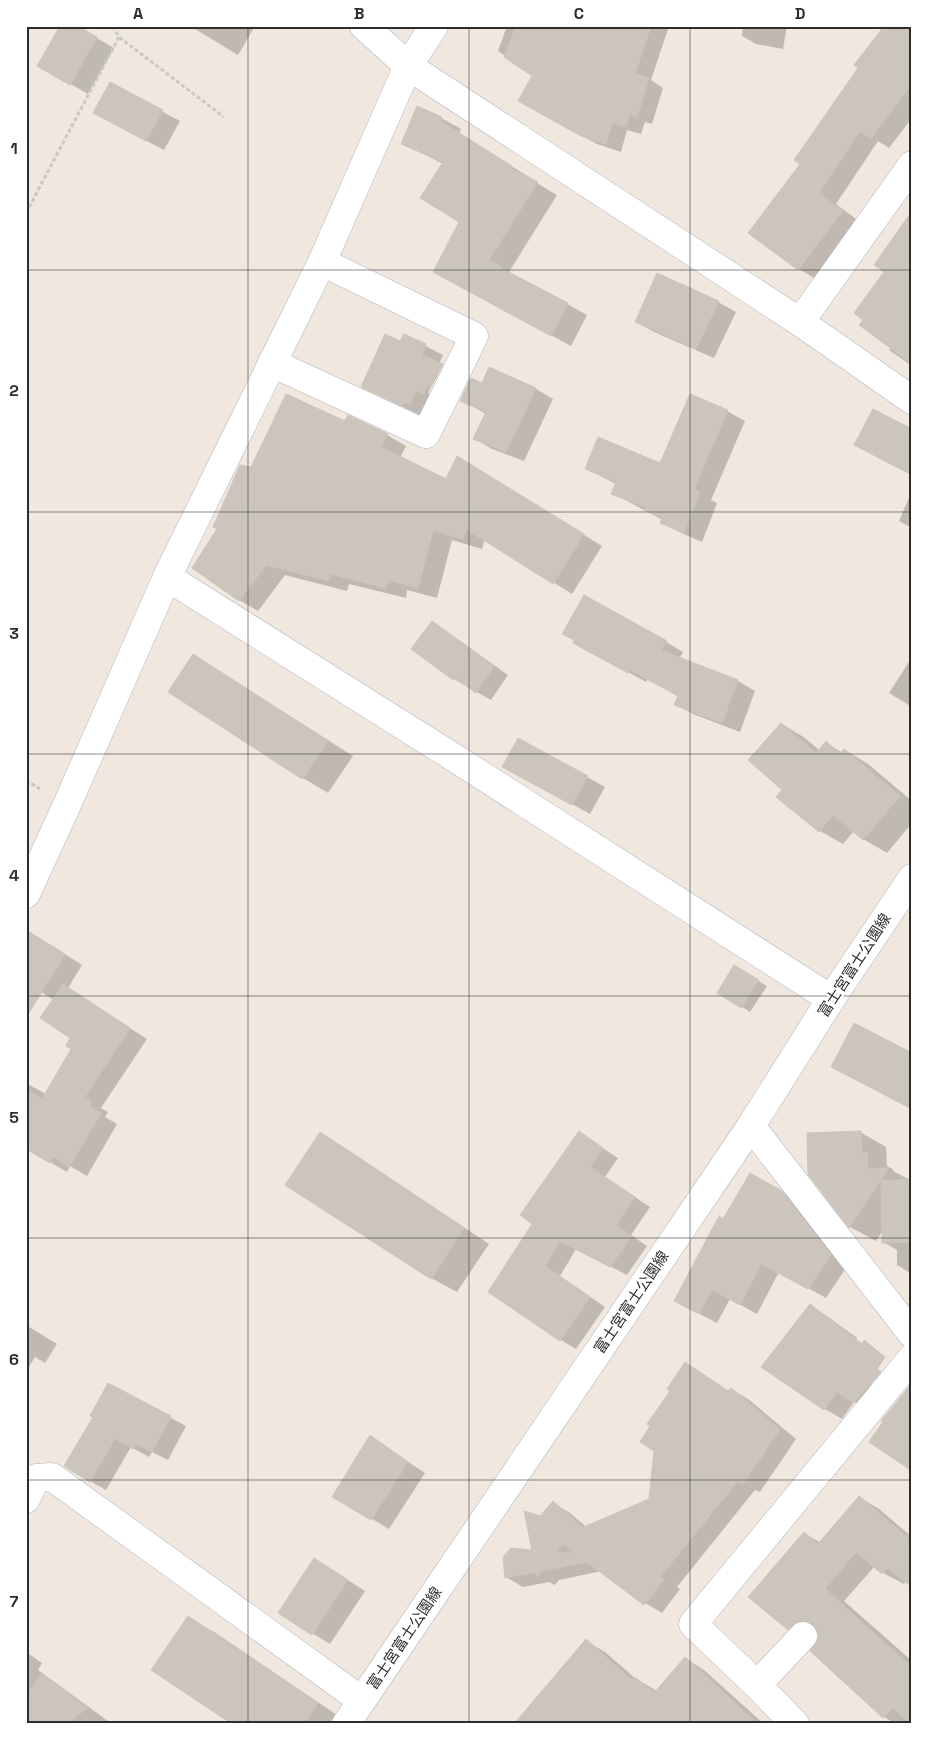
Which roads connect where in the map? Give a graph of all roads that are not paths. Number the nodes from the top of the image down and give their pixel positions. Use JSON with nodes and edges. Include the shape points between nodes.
{"nodes":[{"id":1,"x":364,"y":26,"type":"edge"},
{"id":2,"x":434,"y":26,"type":"edge"},
{"id":3,"x":408,"y":66,"type":"junction"},
{"id":4,"x":912,"y":165,"type":"edge"},
{"id":5,"x":322,"y":262,"type":"junction"},
{"id":6,"x":800,"y":322,"type":"junction"},
{"id":7,"x":272,"y":363,"type":"junction"},
{"id":8,"x":912,"y":400,"type":"edge"},
{"id":9,"x":167,"y":577,"type":"junction"},
{"id":10,"x":912,"y":878,"type":"edge"},
{"id":11,"x":26,"y":894,"type":"edge"},
{"id":12,"x":831,"y":999,"type":"junction"},
{"id":13,"x":751,"y":1126,"type":"junction"},
{"id":14,"x":912,"y":1334,"type":"edge"},
{"id":15,"x":912,"y":1358,"type":"edge"},
{"id":16,"x":26,"y":1499,"type":"edge"},
{"id":17,"x":803,"y":1636,"type":"dead end"},
{"id":18,"x":757,"y":1685,"type":"junction"},
{"id":19,"x":361,"y":1700,"type":"junction"},
{"id":20,"x":346,"y":1724,"type":"edge"},
{"id":21,"x":795,"y":1724,"type":"edge"}],
"edges":[{"from":1,"to":3,"type":"street"},
{"from":2,"to":3,"type":"street"},
{"from":3,"to":5,"type":"street"},
{"from":3,"to":6,"type":"street"},
{"from":4,"to":6,"type":"street"},
{"from":5,"to":7,"type":"street"},
{"from":5,"to":7,"type":"street","via":[[474,336],[426,434]]},
{"from":6,"to":8,"type":"street"},
{"from":7,"to":9,"type":"street"},
{"from":9,"to":11,"type":"street"},
{"from":9,"to":12,"type":"street"},
{"from":10,"to":12,"type":"street","name":"富士宮富士公園線"},
{"from":12,"to":13,"type":"street","name":"富士宮富士公園線"},
{"from":13,"to":14,"type":"street"},
{"from":13,"to":19,"type":"street","name":"富士宮富士公園線"},
{"from":15,"to":18,"type":"street","via":[[693,1624]]},
{"from":16,"to":19,"type":"street","via":[[36,1478],[52,1477]]},
{"from":17,"to":18,"type":"street"},
{"from":18,"to":21,"type":"street"},
{"from":19,"to":20,"type":"street","name":"富士宮富士公園線"}]}
